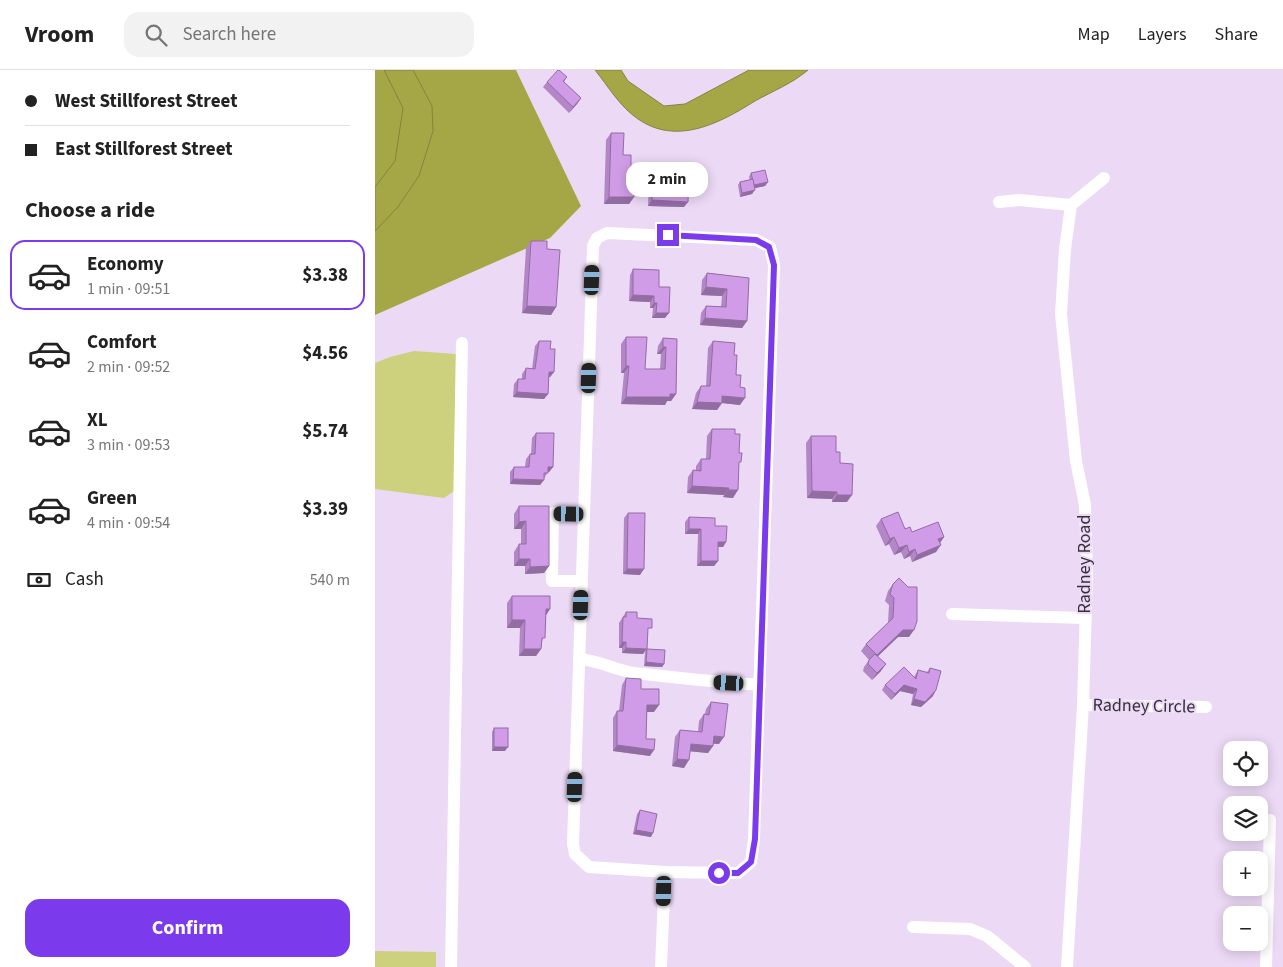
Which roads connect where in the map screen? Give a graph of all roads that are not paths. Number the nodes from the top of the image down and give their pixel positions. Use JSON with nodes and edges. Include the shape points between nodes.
{"nodes":[{"id":1,"x":1104,"y":178,"type":"dead end"},
{"id":2,"x":999,"y":202,"type":"dead end"},
{"id":3,"x":1071,"y":205,"type":"junction"},
{"id":4,"x":462,"y":343,"type":"dead end"},
{"id":5,"x":584,"y":514,"type":"junction"},
{"id":6,"x":582,"y":581,"type":"junction"},
{"id":7,"x":952,"y":614,"type":"dead end"},
{"id":8,"x":1084,"y":618,"type":"junction"},
{"id":9,"x":579,"y":659,"type":"junction"},
{"id":10,"x":760,"y":685,"type":"junction"},
{"id":11,"x":1083,"y":704,"type":"junction"},
{"id":12,"x":1206,"y":707,"type":"dead end"},
{"id":13,"x":1270,"y":820,"type":"dead end"},
{"id":14,"x":665,"y":872,"type":"junction"},
{"id":15,"x":913,"y":927,"type":"dead end"},
{"id":16,"x":451,"y":967,"type":"edge"},
{"id":17,"x":661,"y":967,"type":"edge"},
{"id":18,"x":1025,"y":967,"type":"edge"},
{"id":19,"x":1067,"y":967,"type":"edge"},
{"id":20,"x":1266,"y":967,"type":"edge"}],
"edges":[{"from":1,"to":3,"type":"street"},
{"from":2,"to":3,"type":"street","via":[[1019,200]]},
{"from":3,"to":8,"type":"street","name":"Radney Road","via":[[1061,314],[1076,462],[1087,530]]},
{"from":4,"to":16,"type":"street"},
{"from":5,"to":6,"type":"street"},
{"from":5,"to":6,"type":"street","via":[[553,513],[552,581]]},
{"from":5,"to":10,"type":"street","via":[[593,246],[597,238],[607,233],[756,240],[769,247],[774,265]]},
{"from":6,"to":9,"type":"street"},
{"from":7,"to":8,"type":"street"},
{"from":8,"to":11,"type":"street","name":"Radney Road"},
{"from":9,"to":10,"type":"street","via":[[601,662],[634,673]]},
{"from":9,"to":14,"type":"street","via":[[575,854],[589,867]]},
{"from":10,"to":14,"type":"street","via":[[755,839],[751,862],[738,873]]},
{"from":11,"to":12,"type":"street","name":"Radney Circle"},
{"from":11,"to":19,"type":"street","name":"Radney Road"},
{"from":13,"to":20,"type":"street"},
{"from":14,"to":17,"type":"street"},
{"from":15,"to":18,"type":"street","via":[[970,929],[987,936]]}]}
